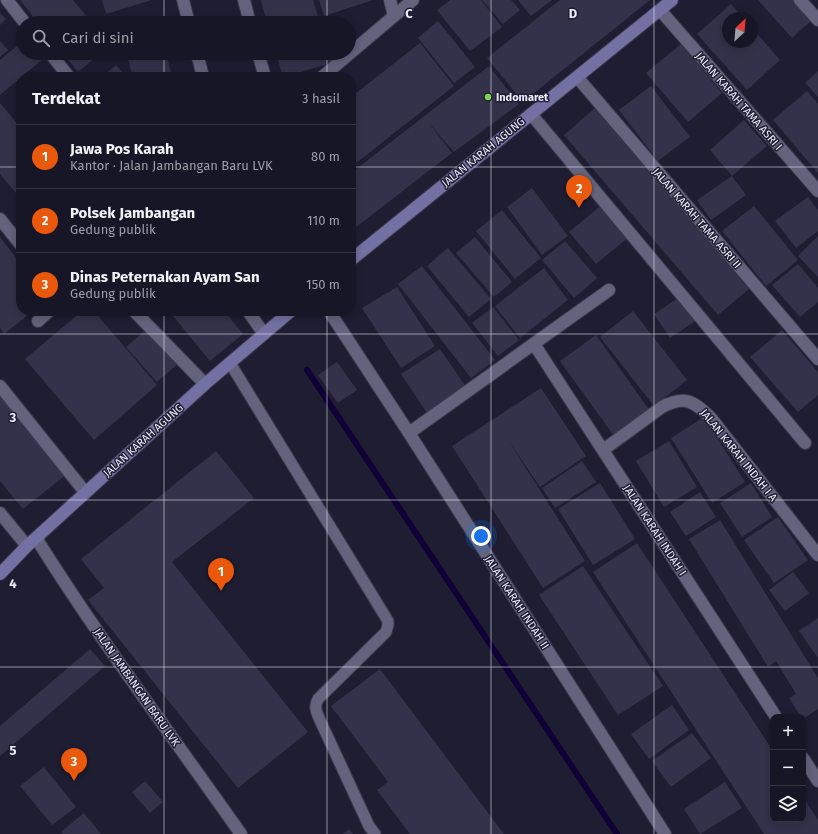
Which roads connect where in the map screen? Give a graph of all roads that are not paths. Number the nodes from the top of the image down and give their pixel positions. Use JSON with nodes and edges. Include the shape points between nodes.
{"nodes":[{"id":1,"x":7,"y":0,"type":"edge"},
{"id":2,"x":183,"y":0,"type":"edge"},
{"id":3,"x":244,"y":0,"type":"edge"},
{"id":4,"x":390,"y":0,"type":"edge"},
{"id":5,"x":413,"y":0,"type":"edge"},
{"id":6,"x":672,"y":0,"type":"edge"},
{"id":7,"x":800,"y":0,"type":"edge"},
{"id":8,"x":660,"y":10,"type":"junction"},
{"id":9,"x":20,"y":16,"type":"edge"},
{"id":10,"x":187,"y":16,"type":"edge"},
{"id":11,"x":248,"y":16,"type":"edge"},
{"id":12,"x":394,"y":16,"type":"junction"},
{"id":13,"x":818,"y":20,"type":"edge"},
{"id":14,"x":356,"y":48,"type":"edge"},
{"id":15,"x":56,"y":60,"type":"edge"},
{"id":16,"x":199,"y":60,"type":"edge"},
{"id":17,"x":260,"y":60,"type":"edge"},
{"id":18,"x":342,"y":60,"type":"edge"},
{"id":19,"x":65,"y":72,"type":"edge"},
{"id":20,"x":202,"y":72,"type":"edge"},
{"id":21,"x":264,"y":72,"type":"edge"},
{"id":22,"x":328,"y":72,"type":"edge"},
{"id":23,"x":577,"y":77,"type":"junction"},
{"id":24,"x":531,"y":114,"type":"junction"},
{"id":25,"x":818,"y":191,"type":"edge"},
{"id":26,"x":0,"y":219,"type":"edge"},
{"id":27,"x":16,"y":239,"type":"edge"},
{"id":28,"x":356,"y":256,"type":"edge"},
{"id":29,"x":609,"y":290,"type":"dead end"},
{"id":30,"x":44,"y":316,"type":"edge"},
{"id":31,"x":139,"y":316,"type":"edge"},
{"id":32,"x":251,"y":316,"type":"edge"},
{"id":33,"x":285,"y":316,"type":"edge"},
{"id":34,"x":332,"y":316,"type":"edge"},
{"id":35,"x":38,"y":321,"type":"dead end"},
{"id":36,"x":264,"y":334,"type":"junction"},
{"id":37,"x":534,"y":344,"type":"junction"},
{"id":38,"x":818,"y":359,"type":"edge"},
{"id":39,"x":230,"y":363,"type":"junction"},
{"id":40,"x":205,"y":384,"type":"junction"},
{"id":41,"x":0,"y":386,"type":"edge"},
{"id":42,"x":409,"y":433,"type":"junction"},
{"id":43,"x":805,"y":443,"type":"dead end"},
{"id":44,"x":603,"y":450,"type":"junction"},
{"id":45,"x":85,"y":492,"type":"junction"},
{"id":46,"x":0,"y":513,"type":"edge"},
{"id":47,"x":36,"y":538,"type":"junction"},
{"id":48,"x":27,"y":546,"type":"junction"},
{"id":49,"x":818,"y":555,"type":"edge"},
{"id":50,"x":0,"y":574,"type":"edge"},
{"id":51,"x":774,"y":714,"type":"edge"},
{"id":52,"x":806,"y":763,"type":"edge"},
{"id":53,"x":818,"y":781,"type":"edge"},
{"id":54,"x":242,"y":834,"type":"edge"},
{"id":55,"x":375,"y":834,"type":"edge"},
{"id":56,"x":665,"y":834,"type":"edge"}],
"edges":[{"from":1,"to":9,"type":"street"},
{"from":2,"to":10,"type":"street"},
{"from":3,"to":11,"type":"street"},
{"from":4,"to":12,"type":"street"},
{"from":5,"to":12,"type":"street"},
{"from":6,"to":8,"type":"street","name":"JALAN KARAH AGUNG"},
{"from":7,"to":13,"type":"street"},
{"from":8,"to":23,"type":"street","name":"JALAN KARAH AGUNG"},
{"from":8,"to":25,"type":"street","name":"JALAN KARAH TAMA ASRI I"},
{"from":12,"to":14,"type":"street"},
{"from":15,"to":19,"type":"street"},
{"from":16,"to":20,"type":"street"},
{"from":17,"to":21,"type":"street"},
{"from":18,"to":22,"type":"street"},
{"from":23,"to":24,"type":"street","name":"JALAN KARAH AGUNG"},
{"from":23,"to":38,"type":"street","name":"JALAN KARAH TAMA ASRI II"},
{"from":24,"to":28,"type":"street","name":"JALAN KARAH AGUNG"},
{"from":24,"to":43,"type":"street"},
{"from":26,"to":27,"type":"street"},
{"from":29,"to":37,"type":"street"},
{"from":30,"to":35,"type":"street"},
{"from":31,"to":40,"type":"street"},
{"from":32,"to":36,"type":"street"},
{"from":33,"to":36,"type":"street","name":"JALAN KARAH AGUNG"},
{"from":34,"to":42,"type":"street","name":"JALAN KARAH INDAH II"},
{"from":36,"to":39,"type":"street","name":"JALAN KARAH AGUNG"},
{"from":37,"to":42,"type":"street"},
{"from":37,"to":44,"type":"street","name":"JALAN KARAH INDAH I"},
{"from":39,"to":40,"type":"street","name":"JALAN KARAH AGUNG"},
{"from":39,"to":55,"type":"lane","via":[[388,622],[386,632],[318,699],[316,706],[322,726]]},
{"from":40,"to":45,"type":"street","name":"JALAN KARAH AGUNG"},
{"from":41,"to":45,"type":"street"},
{"from":42,"to":56,"type":"street","name":"JALAN KARAH INDAH II"},
{"from":44,"to":49,"type":"street","name":"JALAN KARAH INDAH I A","via":[[662,407],[681,400],[695,403],[711,418]]},
{"from":44,"to":51,"type":"street","name":"JALAN KARAH INDAH I"},
{"from":45,"to":47,"type":"street","name":"JALAN KARAH AGUNG"},
{"from":46,"to":48,"type":"street"},
{"from":47,"to":48,"type":"street","name":"JALAN KARAH AGUNG"},
{"from":47,"to":54,"type":"street","name":"JALAN JAMBANGAN BARU LVK","via":[[121,666]]},
{"from":48,"to":50,"type":"street","name":"JALAN KARAH AGUNG"},
{"from":52,"to":53,"type":"street"}]}
